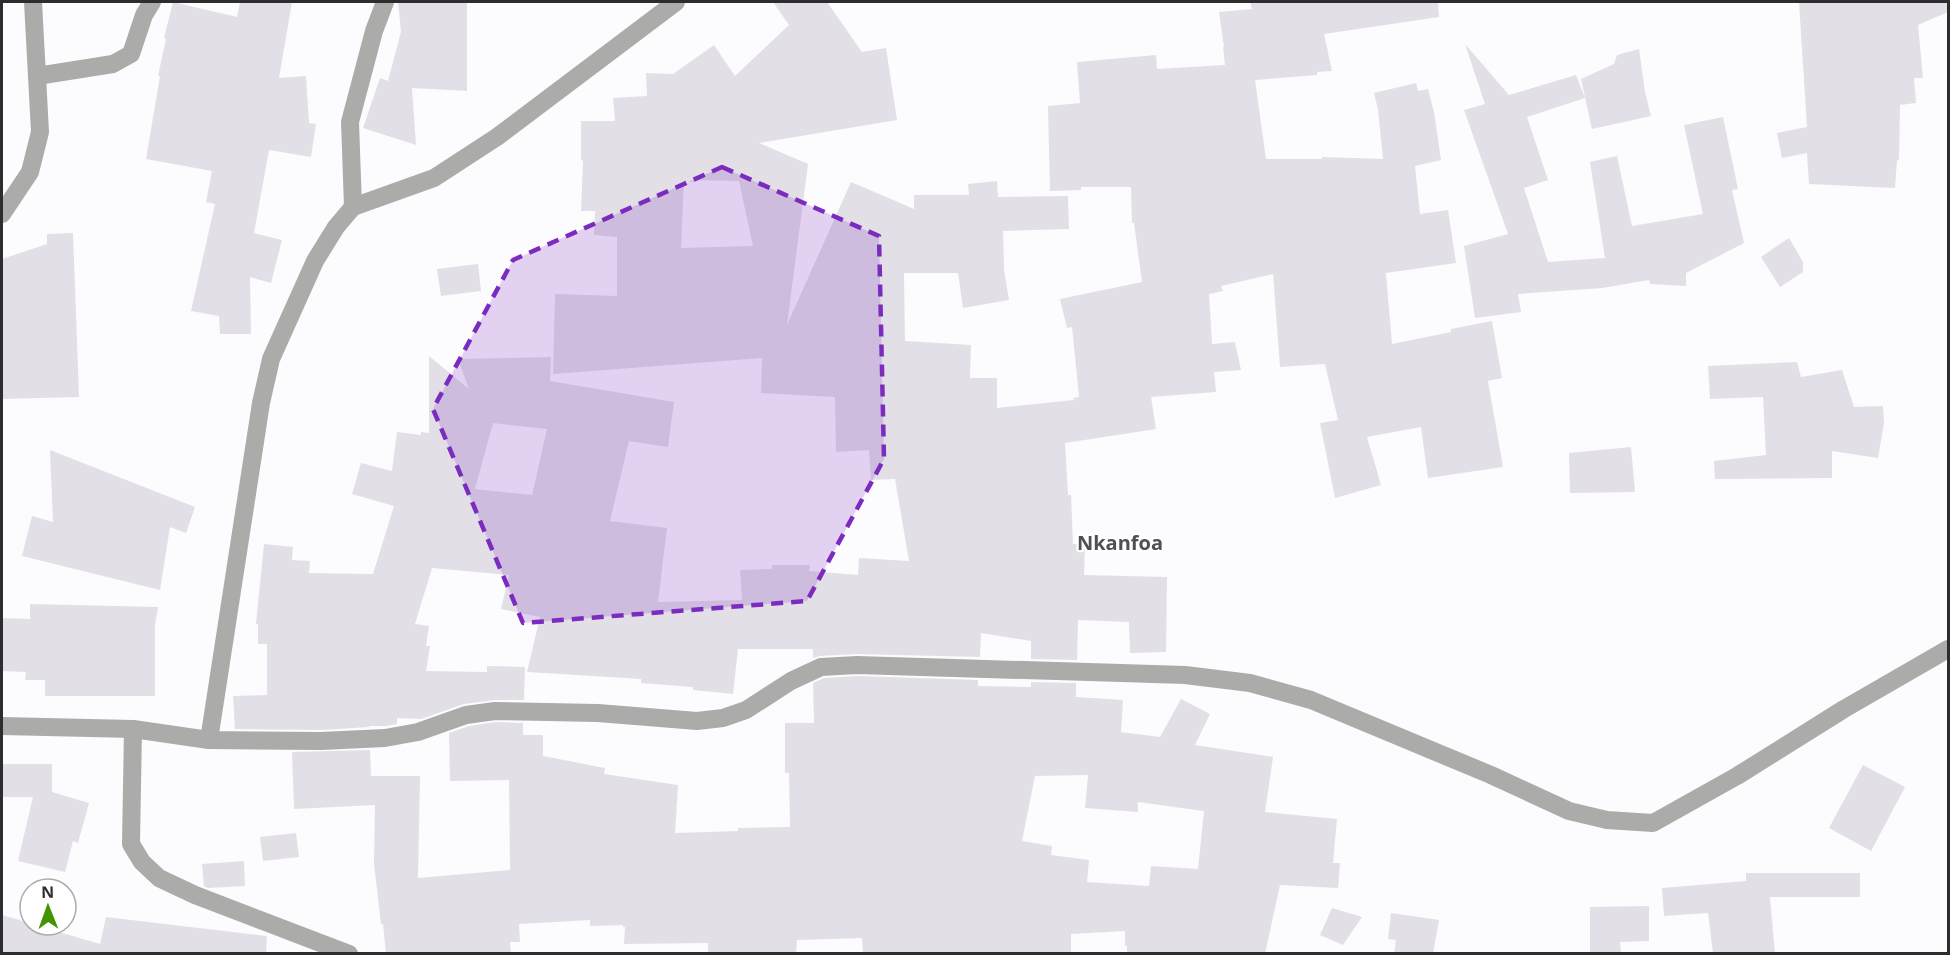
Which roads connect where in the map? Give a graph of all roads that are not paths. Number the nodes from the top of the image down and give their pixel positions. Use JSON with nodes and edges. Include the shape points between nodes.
{"nodes":[{"id":1,"x":33,"y":2,"type":"edge"},
{"id":2,"x":152,"y":2,"type":"edge"},
{"id":3,"x":385,"y":2,"type":"edge"},
{"id":4,"x":676,"y":2,"type":"edge"},
{"id":5,"x":37,"y":76,"type":"junction"},
{"id":6,"x":353,"y":207,"type":"junction"},
{"id":7,"x":2,"y":214,"type":"edge"},
{"id":8,"x":1948,"y":649,"type":"edge"},
{"id":9,"x":2,"y":726,"type":"edge"},
{"id":10,"x":133,"y":729,"type":"junction"},
{"id":11,"x":209,"y":740,"type":"junction"},
{"id":12,"x":349,"y":954,"type":"edge"}],
"edges":[{"from":1,"to":5,"type":"street"},
{"from":2,"to":5,"type":"street","via":[[131,54],[113,64]]},
{"from":3,"to":6,"type":"street","via":[[350,122]]},
{"from":4,"to":6,"type":"street","via":[[498,137],[434,178]]},
{"from":5,"to":7,"type":"street","via":[[40,132],[30,172]]},
{"from":6,"to":11,"type":"street","via":[[315,261],[271,359]]},
{"from":8,"to":11,"type":"street","via":[[1653,823],[1608,820],[1569,811],[1311,700],[1250,683],[1185,675],[857,665],[821,668],[791,681],[746,710],[723,718],[697,721],[598,713],[495,711],[466,715],[418,732],[385,738]]},
{"from":9,"to":10,"type":"street"},
{"from":10,"to":11,"type":"street"},
{"from":10,"to":12,"type":"street","via":[[131,844],[142,862],[159,878],[195,896]]}]}
